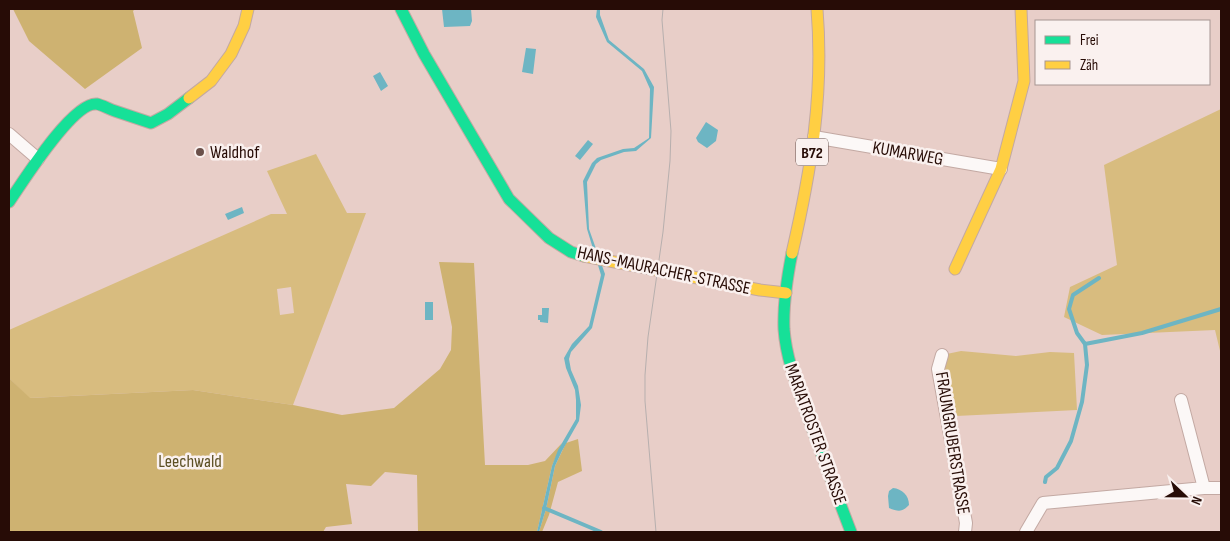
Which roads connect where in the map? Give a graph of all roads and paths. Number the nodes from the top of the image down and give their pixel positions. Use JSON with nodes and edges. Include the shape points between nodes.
{"nodes":[{"id":1,"x":248,"y":9,"type":"edge"},
{"id":2,"x":402,"y":9,"type":"edge"},
{"id":3,"x":816,"y":9,"type":"edge"},
{"id":4,"x":1021,"y":9,"type":"edge"},
{"id":5,"x":9,"y":134,"type":"edge"},
{"id":6,"x":814,"y":137,"type":"junction"},
{"id":7,"x":38,"y":159,"type":"junction"},
{"id":8,"x":1001,"y":169,"type":"junction"},
{"id":9,"x":9,"y":202,"type":"edge"},
{"id":10,"x":955,"y":269,"type":"dead end"},
{"id":11,"x":786,"y":293,"type":"junction"},
{"id":12,"x":942,"y":355,"type":"dead end"},
{"id":13,"x":1182,"y":400,"type":"dead end"},
{"id":14,"x":1204,"y":488,"type":"junction"},
{"id":15,"x":1221,"y":488,"type":"edge"},
{"id":16,"x":851,"y":532,"type":"edge"},
{"id":17,"x":965,"y":532,"type":"edge"},
{"id":18,"x":1026,"y":532,"type":"edge"}],
"edges":[{"from":1,"to":7,"type":"street","via":[[231,54],[211,81],[168,114],[151,123],[96,104],[86,106],[65,125]]},
{"from":2,"to":11,"type":"street","name":"HANS-MAURACHER-STRASSE","via":[[490,170],[509,199],[549,238],[571,252],[589,258]]},
{"from":3,"to":6,"type":"street","name":"MARIATROSTER STRASSE","number":"B72","via":[[820,60]]},
{"from":4,"to":8,"type":"street","via":[[1024,81]]},
{"from":5,"to":7,"type":"street"},
{"from":6,"to":8,"type":"street","name":"KUMARWEG"},
{"from":6,"to":11,"type":"street","name":"MARIATROSTER STRASSE","number":"B72"},
{"from":7,"to":9,"type":"street"},
{"from":8,"to":10,"type":"street"},
{"from":11,"to":16,"type":"street","name":"MARIATROSTER STRASSE","number":"B72","via":[[785,337],[795,382]]},
{"from":12,"to":17,"type":"street","name":"FRAUNGRUBERSTRASSE","via":[[938,369]]},
{"from":13,"to":14,"type":"street"},
{"from":14,"to":15,"type":"street"},
{"from":14,"to":18,"type":"street","via":[[1043,503]]}]}
